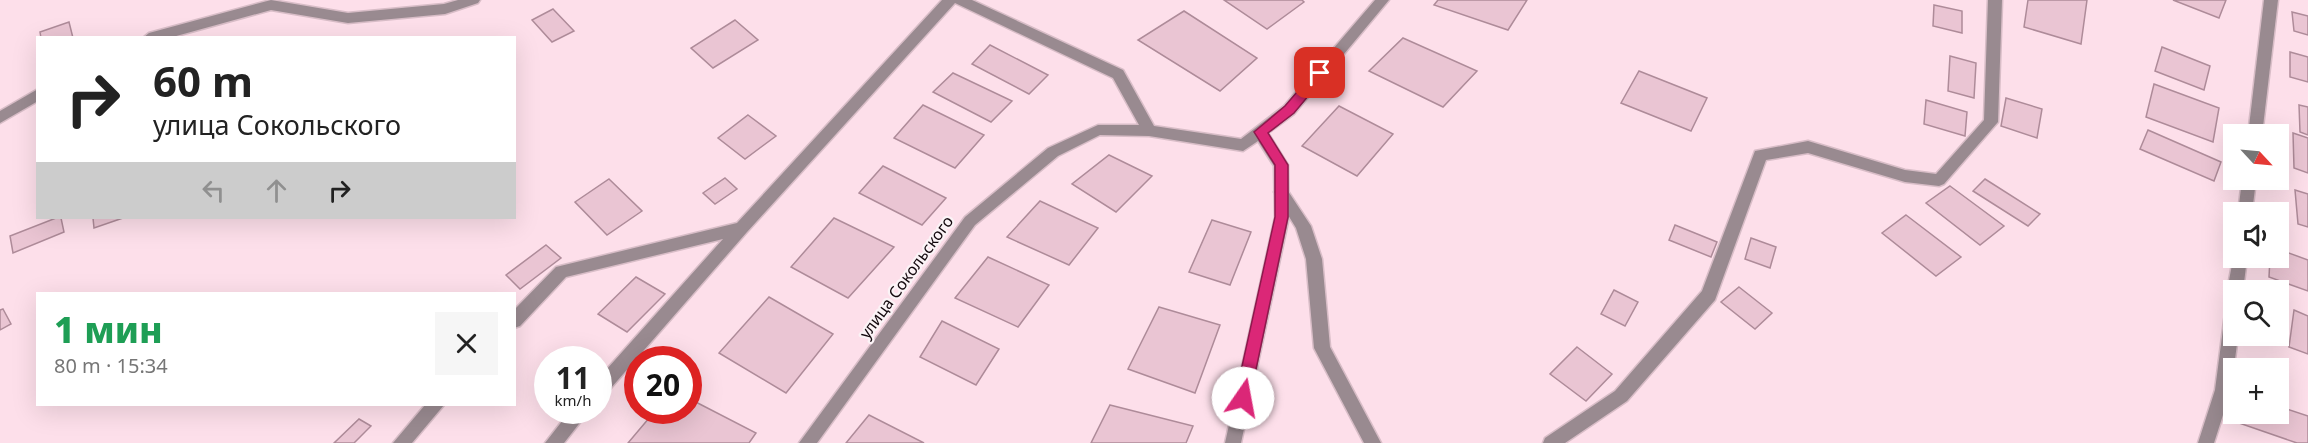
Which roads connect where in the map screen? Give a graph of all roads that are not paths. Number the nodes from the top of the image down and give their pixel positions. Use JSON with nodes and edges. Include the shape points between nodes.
{"nodes":[{"id":1,"x":473,"y":0,"type":"edge"},
{"id":2,"x":950,"y":0,"type":"edge"},
{"id":3,"x":960,"y":0,"type":"edge"},
{"id":4,"x":1382,"y":0,"type":"edge"},
{"id":5,"x":1995,"y":0,"type":"edge"},
{"id":6,"x":2271,"y":0,"type":"edge"},
{"id":7,"x":155,"y":36,"type":"edge"},
{"id":8,"x":36,"y":95,"type":"edge"},
{"id":9,"x":0,"y":118,"type":"edge"},
{"id":10,"x":2256,"y":124,"type":"edge"},
{"id":11,"x":1149,"y":131,"type":"junction"},
{"id":12,"x":1260,"y":132,"type":"junction"},
{"id":13,"x":1281,"y":192,"type":"junction"},
{"id":14,"x":742,"y":228,"type":"junction"},
{"id":15,"x":516,"y":319,"type":"edge"},
{"id":16,"x":2229,"y":346,"type":"edge"},
{"id":17,"x":612,"y":375,"type":"edge"},
{"id":18,"x":435,"y":406,"type":"edge"},
{"id":19,"x":570,"y":424,"type":"edge"},
{"id":20,"x":401,"y":443,"type":"edge"},
{"id":21,"x":553,"y":443,"type":"edge"},
{"id":22,"x":807,"y":443,"type":"edge"},
{"id":23,"x":1233,"y":443,"type":"edge"},
{"id":24,"x":1373,"y":443,"type":"edge"},
{"id":25,"x":1551,"y":443,"type":"edge"},
{"id":26,"x":2206,"y":443,"type":"edge"}],
"edges":[{"from":1,"to":7,"type":"street","via":[[445,9],[348,18],[271,5]]},
{"from":2,"to":14,"type":"street"},
{"from":3,"to":11,"type":"street","via":[[1118,74]]},
{"from":4,"to":12,"type":"street","name":"улица Сокольского","via":[[1289,110]]},
{"from":5,"to":25,"type":"street","via":[[1991,122],[1939,180],[1905,176],[1808,147],[1760,155],[1709,295],[1621,396]]},
{"from":6,"to":10,"type":"street"},
{"from":8,"to":9,"type":"street"},
{"from":11,"to":12,"type":"street","name":"улица Сокольского","via":[[1242,145]]},
{"from":11,"to":22,"type":"street","name":"улица Сокольского","via":[[1098,130],[1053,152],[970,221]]},
{"from":12,"to":13,"type":"street","via":[[1281,165]]},
{"from":13,"to":23,"type":"street","via":[[1282,217]]},
{"from":13,"to":24,"type":"street","via":[[1303,226],[1314,260],[1322,348]]},
{"from":14,"to":15,"type":"street","via":[[561,272]]},
{"from":14,"to":17,"type":"street"},
{"from":16,"to":26,"type":"street","via":[[2223,390]]},
{"from":18,"to":20,"type":"street"},
{"from":19,"to":21,"type":"street"}]}
